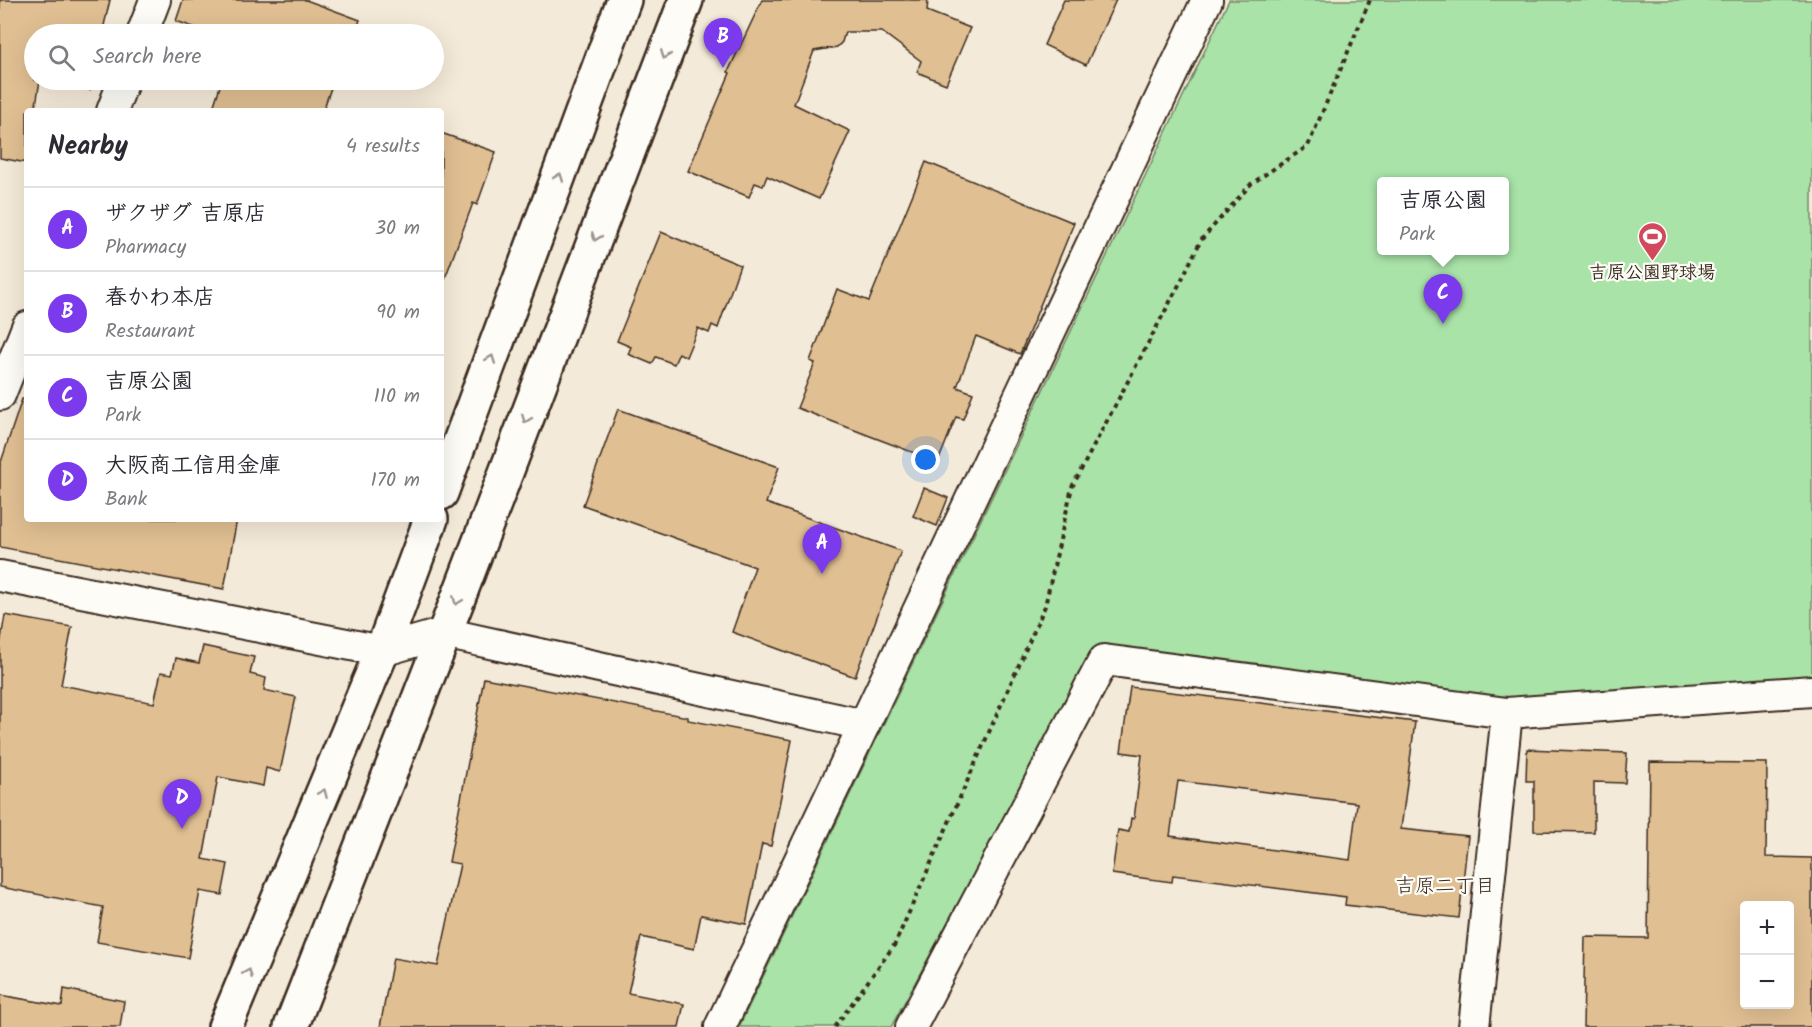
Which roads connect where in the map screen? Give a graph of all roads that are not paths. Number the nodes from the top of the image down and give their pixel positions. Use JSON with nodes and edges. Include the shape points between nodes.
{"nodes":[{"id":1,"x":155,"y":0,"type":"edge"},
{"id":2,"x":624,"y":0,"type":"edge"},
{"id":3,"x":686,"y":0,"type":"edge"},
{"id":4,"x":1207,"y":0,"type":"edge"},
{"id":5,"x":146,"y":24,"type":"edge"},
{"id":6,"x":120,"y":90,"type":"edge"},
{"id":7,"x":113,"y":108,"type":"edge"},
{"id":8,"x":24,"y":335,"type":"edge"},
{"id":9,"x":0,"y":395,"type":"edge"},
{"id":10,"x":444,"y":485,"type":"edge"},
{"id":11,"x":430,"y":522,"type":"edge"},
{"id":12,"x":0,"y":576,"type":"edge"},
{"id":13,"x":444,"y":633,"type":"junction"},
{"id":14,"x":382,"y":651,"type":"junction"},
{"id":15,"x":1812,"y":691,"type":"edge"},
{"id":16,"x":1507,"y":713,"type":"junction"},
{"id":17,"x":864,"y":725,"type":"junction"},
{"id":18,"x":225,"y":1027,"type":"edge"},
{"id":19,"x":291,"y":1027,"type":"edge"},
{"id":20,"x":720,"y":1027,"type":"edge"},
{"id":21,"x":911,"y":1027,"type":"edge"},
{"id":22,"x":1474,"y":1027,"type":"edge"}],
"edges":[{"from":1,"to":5,"type":"street"},
{"from":10,"to":2,"type":"street","one_way":true},
{"from":3,"to":13,"type":"street","one_way":true},
{"from":4,"to":17,"type":"street"},
{"from":6,"to":7,"type":"street"},
{"from":8,"to":9,"type":"street"},
{"from":11,"to":14,"type":"street"},
{"from":12,"to":14,"type":"street"},
{"from":13,"to":14,"type":"street"},
{"from":13,"to":17,"type":"street"},
{"from":13,"to":19,"type":"street"},
{"from":18,"to":14,"type":"street","one_way":true},
{"from":15,"to":16,"type":"street"},
{"from":16,"to":21,"type":"street","via":[[1104,660]]},
{"from":16,"to":22,"type":"street"},
{"from":17,"to":20,"type":"street"}]}
